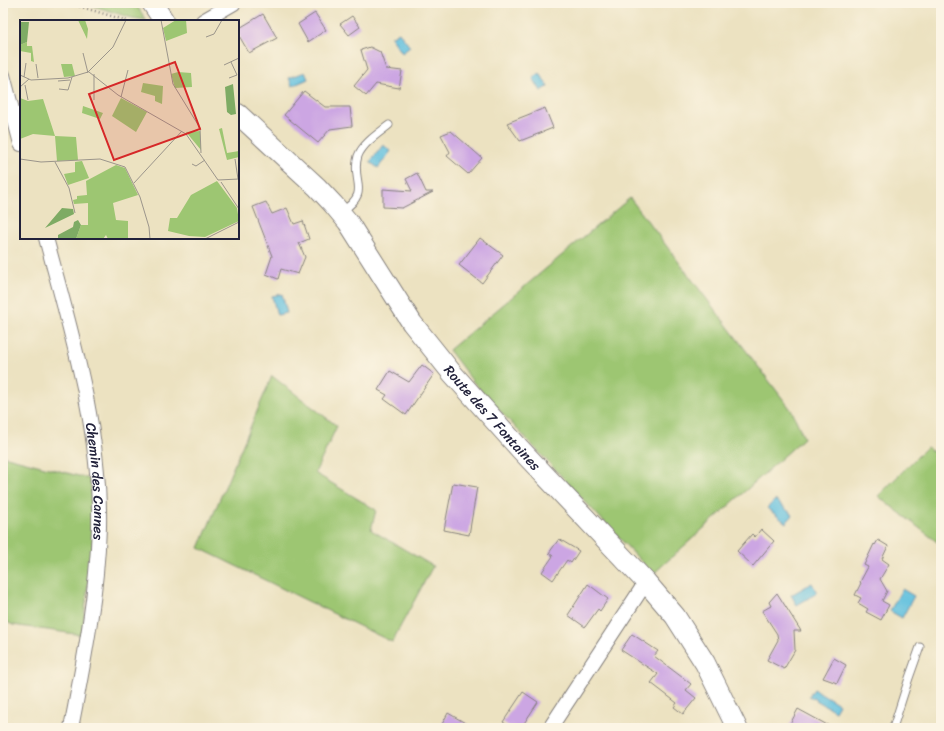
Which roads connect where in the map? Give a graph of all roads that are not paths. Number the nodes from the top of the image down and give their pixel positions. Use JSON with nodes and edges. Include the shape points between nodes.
{"nodes":[{"id":1,"x":152,"y":3,"type":"edge"},
{"id":2,"x":234,"y":3,"type":"edge"},
{"id":3,"x":163,"y":20,"type":"edge"},
{"id":4,"x":205,"y":20,"type":"edge"},
{"id":5,"x":3,"y":75,"type":"edge"},
{"id":6,"x":239,"y":115,"type":"edge"},
{"id":7,"x":389,"y":125,"type":"dead end"},
{"id":8,"x":20,"y":140,"type":"edge"},
{"id":9,"x":340,"y":212,"type":"junction"},
{"id":10,"x":46,"y":239,"type":"edge"},
{"id":11,"x":646,"y":582,"type":"junction"},
{"id":12,"x":920,"y":647,"type":"dead end"},
{"id":13,"x":71,"y":728,"type":"edge"},
{"id":14,"x":550,"y":728,"type":"edge"},
{"id":15,"x":737,"y":728,"type":"edge"},
{"id":16,"x":893,"y":728,"type":"edge"}],
"edges":[{"from":1,"to":3,"type":"street"},
{"from":2,"to":4,"type":"street"},
{"from":5,"to":8,"type":"street"},
{"from":6,"to":9,"type":"street","name":"Route des 7 Fontaines","via":[[317,187]]},
{"from":7,"to":9,"type":"lane","via":[[361,150],[357,165],[359,193],[350,206]]},
{"from":9,"to":11,"type":"street","name":"Route des 7 Fontaines","via":[[412,323],[452,373]]},
{"from":10,"to":13,"type":"street","name":"Chemin des Cannes","via":[[86,398],[98,493],[96,578]]},
{"from":11,"to":14,"type":"street"},
{"from":11,"to":15,"type":"street","name":"Route des 7 Fontaines","via":[[675,616],[705,663]]},
{"from":12,"to":16,"type":"lane"}]}
